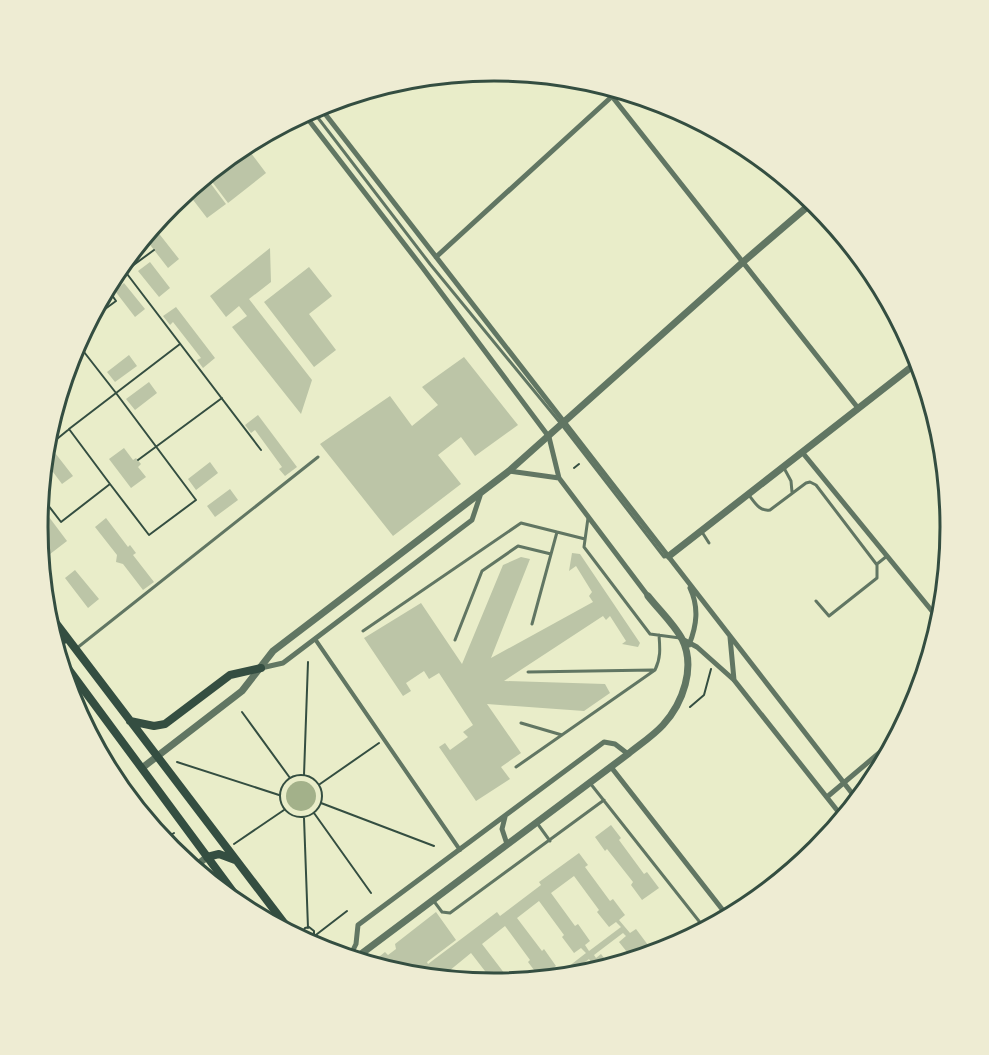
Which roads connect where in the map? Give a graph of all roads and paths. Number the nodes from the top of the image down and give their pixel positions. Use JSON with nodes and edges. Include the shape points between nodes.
{"nodes":[{"id":1,"x":612,"y":97,"type":"joint"},
{"id":2,"x":325,"y":115,"type":"edge"},
{"id":3,"x":318,"y":118,"type":"edge"},
{"id":4,"x":310,"y":121,"type":"edge"},
{"id":5,"x":806,"y":208,"type":"edge"},
{"id":6,"x":154,"y":250,"type":"dead end"},
{"id":7,"x":436,"y":257,"type":"junction"},
{"id":8,"x":743,"y":262,"type":"junction"},
{"id":9,"x":132,"y":267,"type":"edge"},
{"id":10,"x":127,"y":274,"type":"edge"},
{"id":11,"x":113,"y":296,"type":"edge"},
{"id":12,"x":105,"y":309,"type":"edge"},
{"id":13,"x":180,"y":344,"type":"junction"},
{"id":14,"x":84,"y":352,"type":"edge"},
{"id":15,"x":912,"y":369,"type":"edge"},
{"id":16,"x":116,"y":393,"type":"junction"},
{"id":17,"x":222,"y":398,"type":"junction"},
{"id":18,"x":858,"y":408,"type":"junction"},
{"id":19,"x":564,"y":423,"type":"junction"},
{"id":20,"x":69,"y":429,"type":"junction"},
{"id":21,"x":549,"y":437,"type":"junction"},
{"id":22,"x":57,"y":438,"type":"edge"},
{"id":23,"x":156,"y":447,"type":"junction"},
{"id":24,"x":261,"y":450,"type":"dead end"},
{"id":25,"x":802,"y":452,"type":"junction"},
{"id":26,"x":318,"y":457,"type":"dead end"},
{"id":27,"x":138,"y":460,"type":"dead end"},
{"id":28,"x":579,"y":464,"type":"dead end"},
{"id":29,"x":783,"y":467,"type":"junction"},
{"id":30,"x":574,"y":468,"type":"dead end"},
{"id":31,"x":509,"y":471,"type":"junction"},
{"id":32,"x":559,"y":478,"type":"junction"},
{"id":33,"x":110,"y":484,"type":"junction"},
{"id":34,"x":748,"y":494,"type":"junction"},
{"id":35,"x":792,"y":494,"type":"junction"},
{"id":36,"x":480,"y":496,"type":"junction"},
{"id":37,"x":49,"y":506,"type":"edge"},
{"id":38,"x":588,"y":518,"type":"junction"},
{"id":39,"x":701,"y":531,"type":"junction"},
{"id":40,"x":557,"y":532,"type":"junction"},
{"id":41,"x":585,"y":539,"type":"junction"},
{"id":42,"x":709,"y":543,"type":"dead end"},
{"id":43,"x":551,"y":555,"type":"junction"},
{"id":44,"x":669,"y":556,"type":"junction"},
{"id":45,"x":887,"y":556,"type":"junction"},
{"id":46,"x":876,"y":565,"type":"junction"},
{"id":47,"x":684,"y":575,"type":"junction"},
{"id":48,"x":648,"y":596,"type":"joint"},
{"id":49,"x":816,"y":601,"type":"dead end"},
{"id":50,"x":933,"y":612,"type":"edge"},
{"id":51,"x":532,"y":624,"type":"dead end"},
{"id":52,"x":60,"y":629,"type":"edge"},
{"id":53,"x":363,"y":631,"type":"dead end"},
{"id":54,"x":729,"y":634,"type":"junction"},
{"id":55,"x":659,"y":635,"type":"junction"},
{"id":56,"x":67,"y":638,"type":"junction"},
{"id":57,"x":315,"y":639,"type":"junction"},
{"id":58,"x":682,"y":639,"type":"junction"},
{"id":59,"x":455,"y":640,"type":"dead end"},
{"id":60,"x":62,"y":641,"type":"edge"},
{"id":61,"x":690,"y":643,"type":"junction"},
{"id":62,"x":75,"y":649,"type":"junction"},
{"id":63,"x":686,"y":651,"type":"junction"},
{"id":64,"x":308,"y":663,"type":"dead end"},
{"id":65,"x":261,"y":668,"type":"junction"},
{"id":66,"x":711,"y":669,"type":"dead end"},
{"id":67,"x":655,"y":670,"type":"junction"},
{"id":68,"x":528,"y":672,"type":"dead end"},
{"id":69,"x":74,"y":677,"type":"edge"},
{"id":70,"x":734,"y":680,"type":"junction"},
{"id":71,"x":690,"y":706,"type":"dead end"},
{"id":72,"x":243,"y":712,"type":"dead end"},
{"id":73,"x":130,"y":721,"type":"junction"},
{"id":74,"x":521,"y":723,"type":"dead end"},
{"id":75,"x":562,"y":735,"type":"junction"},
{"id":76,"x":384,"y":740,"type":"junction"},
{"id":77,"x":881,"y":751,"type":"edge"},
{"id":78,"x":628,"y":754,"type":"junction"},
{"id":79,"x":158,"y":755,"type":"junction"},
{"id":80,"x":177,"y":762,"type":"dead end"},
{"id":81,"x":516,"y":767,"type":"dead end"},
{"id":82,"x":611,"y":767,"type":"junction"},
{"id":83,"x":142,"y":768,"type":"junction"},
{"id":84,"x":304,"y":775,"type":"junction"},
{"id":85,"x":290,"y":778,"type":"junction"},
{"id":86,"x":590,"y":782,"type":"junction"},
{"id":87,"x":843,"y":782,"type":"junction"},
{"id":88,"x":319,"y":785,"type":"junction"},
{"id":89,"x":853,"y":794,"type":"edge"},
{"id":90,"x":279,"y":795,"type":"junction"},
{"id":91,"x":827,"y":797,"type":"junction"},
{"id":92,"x":604,"y":800,"type":"junction"},
{"id":93,"x":321,"y":803,"type":"junction"},
{"id":94,"x":284,"y":810,"type":"junction"},
{"id":95,"x":838,"y":812,"type":"edge"},
{"id":96,"x":314,"y":813,"type":"junction"},
{"id":97,"x":506,"y":815,"type":"junction"},
{"id":98,"x":304,"y":818,"type":"junction"},
{"id":99,"x":536,"y":822,"type":"junction"},
{"id":100,"x":174,"y":832,"type":"dead end"},
{"id":101,"x":171,"y":834,"type":"edge"},
{"id":102,"x":550,"y":841,"type":"junction"},
{"id":103,"x":234,"y":844,"type":"dead end"},
{"id":104,"x":507,"y":844,"type":"junction"},
{"id":105,"x":434,"y":846,"type":"dead end"},
{"id":106,"x":460,"y":850,"type":"junction"},
{"id":107,"x":207,"y":857,"type":"junction"},
{"id":108,"x":239,"y":861,"type":"junction"},
{"id":109,"x":200,"y":863,"type":"edge"},
{"id":110,"x":220,"y":880,"type":"edge"},
{"id":111,"x":371,"y":893,"type":"dead end"},
{"id":112,"x":432,"y":900,"type":"junction"},
{"id":113,"x":347,"y":911,"type":"dead end"},
{"id":114,"x":723,"y":911,"type":"edge"},
{"id":115,"x":701,"y":923,"type":"edge"},
{"id":116,"x":290,"y":924,"type":"edge"},
{"id":117,"x":308,"y":928,"type":"junction"},
{"id":118,"x":303,"y":931,"type":"edge"},
{"id":119,"x":314,"y":936,"type":"joint"},
{"id":120,"x":353,"y":951,"type":"edge"},
{"id":121,"x":362,"y":953,"type":"edge"}],
"edges":[{"from":1,"to":7,"type":"street"},
{"from":1,"to":8,"type":"street"},
{"from":2,"to":7,"type":"street"},
{"from":3,"to":19,"type":"lane","via":[[438,273]]},
{"from":4,"to":21,"type":"street"},
{"from":5,"to":8,"type":"street"},
{"from":6,"to":9,"type":"path"},
{"from":7,"to":19,"type":"street"},
{"from":8,"to":18,"type":"street"},
{"from":8,"to":19,"type":"street"},
{"from":10,"to":13,"type":"path"},
{"from":11,"to":12,"type":"path","via":[[116,301]]},
{"from":13,"to":16,"type":"path"},
{"from":13,"to":17,"type":"path"},
{"from":14,"to":16,"type":"path"},
{"from":15,"to":18,"type":"street"},
{"from":16,"to":20,"type":"path"},
{"from":16,"to":23,"type":"path"},
{"from":17,"to":23,"type":"path"},
{"from":17,"to":24,"type":"path"},
{"from":18,"to":25,"type":"street"},
{"from":19,"to":21,"type":"street"},
{"from":19,"to":44,"type":"street"},
{"from":20,"to":22,"type":"path"},
{"from":20,"to":33,"type":"path"},
{"from":21,"to":31,"type":"street"},
{"from":21,"to":32,"type":"street"},
{"from":23,"to":27,"type":"path"},
{"from":23,"to":33,"type":"path","via":[[196,500],[149,536]]},
{"from":25,"to":29,"type":"street"},
{"from":25,"to":45,"type":"street"},
{"from":26,"to":62,"type":"lane"},
{"from":28,"to":30,"type":"path"},
{"from":29,"to":34,"type":"street"},
{"from":29,"to":35,"type":"lane","via":[[791,481]]},
{"from":31,"to":32,"type":"street"},
{"from":31,"to":36,"type":"street"},
{"from":32,"to":38,"type":"street"},
{"from":33,"to":37,"type":"path","via":[[61,522]]},
{"from":34,"to":35,"type":"lane","via":[[765,511]]},
{"from":34,"to":39,"type":"street"},
{"from":35,"to":46,"type":"lane","via":[[806,483],[816,485]]},
{"from":36,"to":57,"type":"street","via":[[472,520]]},
{"from":36,"to":65,"type":"street","via":[[273,651]]},
{"from":38,"to":41,"type":"lane"},
{"from":38,"to":48,"type":"street"},
{"from":39,"to":42,"type":"lane"},
{"from":39,"to":44,"type":"street"},
{"from":40,"to":41,"type":"lane"},
{"from":40,"to":43,"type":"lane"},
{"from":40,"to":53,"type":"lane","via":[[521,523]]},
{"from":41,"to":55,"type":"lane","via":[[584,548],[643,625],[650,634]]},
{"from":43,"to":51,"type":"lane"},
{"from":43,"to":59,"type":"lane","via":[[518,546],[482,571]]},
{"from":44,"to":47,"type":"street"},
{"from":45,"to":46,"type":"lane"},
{"from":45,"to":50,"type":"street"},
{"from":46,"to":49,"type":"lane","via":[[877,578],[829,616]]},
{"from":47,"to":54,"type":"street"},
{"from":47,"to":61,"type":"street","via":[[697,610]]},
{"from":48,"to":58,"type":"street"},
{"from":52,"to":56,"type":"main road"},
{"from":54,"to":70,"type":"street"},
{"from":54,"to":87,"type":"street"},
{"from":55,"to":58,"type":"lane"},
{"from":55,"to":67,"type":"lane","via":[[659,662]]},
{"from":56,"to":60,"type":"main road"},
{"from":56,"to":62,"type":"main road"},
{"from":57,"to":65,"type":"street","via":[[284,663]]},
{"from":57,"to":76,"type":"street"},
{"from":58,"to":61,"type":"street"},
{"from":58,"to":63,"type":"street"},
{"from":61,"to":63,"type":"street"},
{"from":61,"to":70,"type":"street"},
{"from":62,"to":73,"type":"main road"},
{"from":63,"to":78,"type":"street","via":[[687,677],[675,707],[662,726]]},
{"from":64,"to":84,"type":"path"},
{"from":65,"to":73,"type":"main road","via":[[230,675],[165,724]]},
{"from":65,"to":79,"type":"street","via":[[242,692]]},
{"from":66,"to":71,"type":"path","via":[[704,695]]},
{"from":67,"to":68,"type":"lane"},
{"from":67,"to":75,"type":"lane"},
{"from":69,"to":83,"type":"main road"},
{"from":70,"to":91,"type":"street"},
{"from":72,"to":85,"type":"path"},
{"from":73,"to":79,"type":"main road"},
{"from":74,"to":75,"type":"lane"},
{"from":75,"to":81,"type":"lane"},
{"from":76,"to":88,"type":"path"},
{"from":76,"to":106,"type":"street"},
{"from":77,"to":87,"type":"street"},
{"from":78,"to":82,"type":"street"},
{"from":78,"to":97,"type":"street","via":[[615,744],[604,742]]},
{"from":79,"to":83,"type":"street"},
{"from":79,"to":108,"type":"main road"},
{"from":80,"to":90,"type":"path"},
{"from":82,"to":86,"type":"street"},
{"from":82,"to":114,"type":"street"},
{"from":83,"to":107,"type":"main road"},
{"from":84,"to":85,"type":"path"},
{"from":84,"to":88,"type":"path"},
{"from":85,"to":90,"type":"path"},
{"from":86,"to":92,"type":"lane"},
{"from":86,"to":99,"type":"street"},
{"from":87,"to":89,"type":"street"},
{"from":87,"to":91,"type":"street"},
{"from":88,"to":93,"type":"path"},
{"from":90,"to":94,"type":"path"},
{"from":91,"to":95,"type":"street"},
{"from":92,"to":102,"type":"lane"},
{"from":92,"to":115,"type":"lane"},
{"from":93,"to":96,"type":"path"},
{"from":93,"to":105,"type":"path"},
{"from":94,"to":98,"type":"path"},
{"from":94,"to":103,"type":"path"},
{"from":96,"to":98,"type":"path"},
{"from":96,"to":111,"type":"path"},
{"from":97,"to":104,"type":"street","via":[[502,829]]},
{"from":97,"to":106,"type":"street"},
{"from":98,"to":117,"type":"path"},
{"from":99,"to":102,"type":"lane"},
{"from":99,"to":104,"type":"street"},
{"from":100,"to":101,"type":"path"},
{"from":102,"to":112,"type":"lane","via":[[450,913],[442,912]]},
{"from":104,"to":112,"type":"street"},
{"from":106,"to":120,"type":"street","via":[[358,925]]},
{"from":107,"to":108,"type":"main road","via":[[219,854]]},
{"from":107,"to":109,"type":"street"},
{"from":107,"to":110,"type":"main road"},
{"from":108,"to":116,"type":"main road"},
{"from":112,"to":121,"type":"street"},
{"from":113,"to":119,"type":"path"},
{"from":117,"to":118,"type":"path"},
{"from":117,"to":119,"type":"path"}]}
